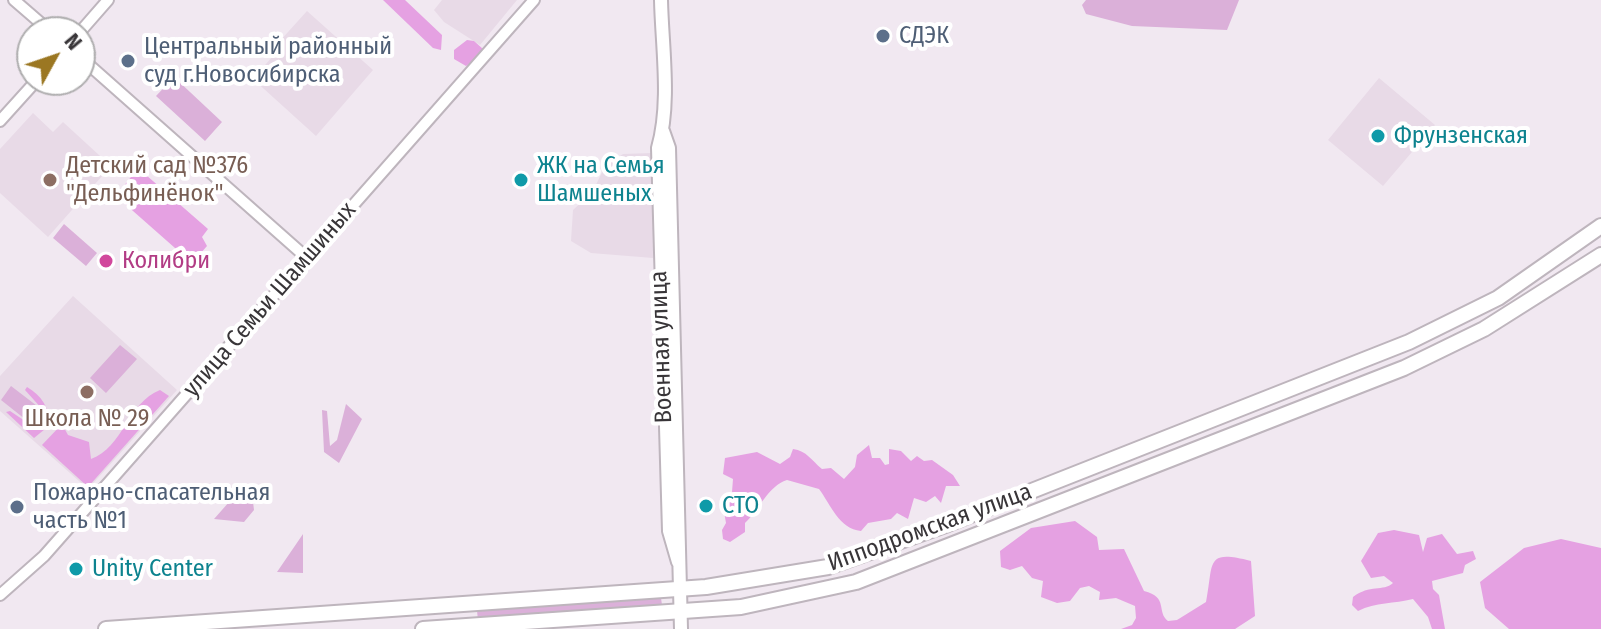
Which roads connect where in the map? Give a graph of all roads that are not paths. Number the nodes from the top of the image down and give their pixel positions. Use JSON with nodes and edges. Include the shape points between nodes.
{"nodes":[{"id":1,"x":14,"y":0,"type":"edge"},
{"id":2,"x":108,"y":0,"type":"edge"},
{"id":3,"x":534,"y":0,"type":"edge"},
{"id":4,"x":661,"y":0,"type":"edge"},
{"id":5,"x":32,"y":16,"type":"edge"},
{"id":6,"x":94,"y":16,"type":"edge"},
{"id":7,"x":96,"y":71,"type":"edge"},
{"id":8,"x":23,"y":96,"type":"edge"},
{"id":9,"x":0,"y":121,"type":"edge"},
{"id":10,"x":1601,"y":226,"type":"edge"},
{"id":11,"x":1601,"y":255,"type":"edge"},
{"id":12,"x":307,"y":258,"type":"junction"},
{"id":13,"x":875,"y":552,"type":"junction"},
{"id":14,"x":883,"y":571,"type":"junction"},
{"id":15,"x":679,"y":589,"type":"junction"},
{"id":16,"x":0,"y":595,"type":"edge"},
{"id":17,"x":680,"y":611,"type":"junction"},
{"id":18,"x":106,"y":629,"type":"edge"},
{"id":19,"x":423,"y":629,"type":"edge"},
{"id":20,"x":681,"y":629,"type":"edge"}],
"edges":[{"from":1,"to":5,"type":"street"},
{"from":2,"to":6,"type":"street"},
{"from":3,"to":12,"type":"street","name":"улица Семьи Шамшиных"},
{"from":4,"to":15,"type":"main road","name":"Военная улица","via":[[663,131],[669,148],[670,433],[681,530]]},
{"from":7,"to":12,"type":"street"},
{"from":8,"to":9,"type":"street"},
{"from":10,"to":13,"type":"highway","name":"Ипподромская улица","via":[[1470,314]]},
{"from":11,"to":14,"type":"highway","name":"Ипподромская улица","via":[[1484,329],[1387,375]]},
{"from":12,"to":16,"type":"street","name":"улица Семьи Шамшиных","via":[[44,556]]},
{"from":13,"to":14,"type":"highway","via":[[871,561]]},
{"from":13,"to":15,"type":"highway","name":"Ипподромская улица","via":[[787,576]]},
{"from":14,"to":17,"type":"highway","name":"Ипподромская улица","via":[[805,595]]},
{"from":15,"to":17,"type":"main road","name":"Военная улица"},
{"from":15,"to":18,"type":"highway","name":"Ипподромская улица"},
{"from":17,"to":19,"type":"highway","name":"Ипподромская улица"},
{"from":17,"to":20,"type":"main road","name":"Военная улица"}]}
